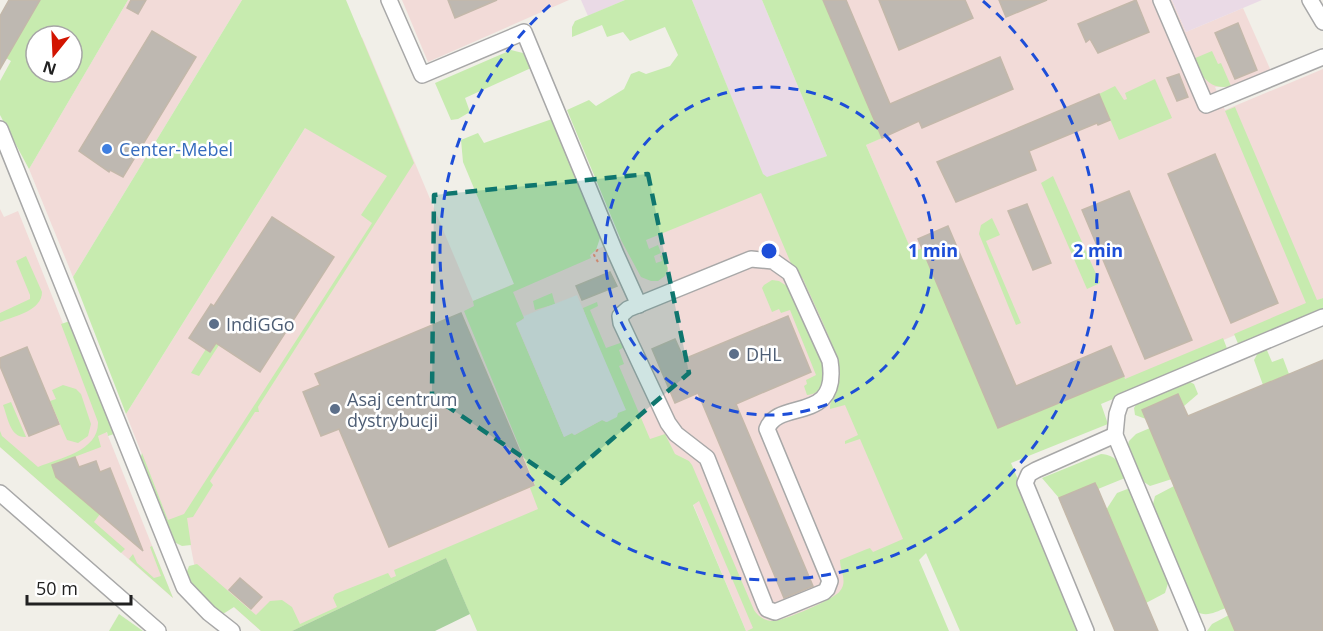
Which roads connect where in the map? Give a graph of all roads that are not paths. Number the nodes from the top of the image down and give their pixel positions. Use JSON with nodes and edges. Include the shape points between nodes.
{"nodes":[{"id":1,"x":389,"y":0,"type":"edge"},
{"id":2,"x":1161,"y":0,"type":"edge"},
{"id":3,"x":1310,"y":0,"type":"edge"},
{"id":4,"x":1323,"y":22,"type":"edge"},
{"id":5,"x":1323,"y":57,"type":"edge"},
{"id":6,"x":0,"y":129,"type":"edge"},
{"id":7,"x":639,"y":305,"type":"junction"},
{"id":8,"x":1323,"y":317,"type":"edge"},
{"id":9,"x":1115,"y":435,"type":"junction"},
{"id":10,"x":0,"y":493,"type":"edge"},
{"id":11,"x":158,"y":631,"type":"edge"},
{"id":12,"x":232,"y":631,"type":"edge"},
{"id":13,"x":1086,"y":631,"type":"edge"},
{"id":14,"x":1197,"y":631,"type":"edge"}],
"edges":[{"from":1,"to":7,"type":"lane","via":[[422,75],[525,32]]},
{"from":2,"to":5,"type":"lane","via":[[1206,105]]},
{"from":3,"to":4,"type":"lane"},
{"from":6,"to":12,"type":"lane","via":[[184,587]]},
{"from":7,"to":7,"type":"lane","via":[[751,258],[773,261],[793,278],[832,373],[819,402],[772,420],[767,429],[830,581],[824,592],[775,612],[765,605],[707,458],[668,423],[621,323],[623,312]]},
{"from":8,"to":9,"type":"lane","via":[[1121,402]]},
{"from":9,"to":13,"type":"lane","via":[[1036,470],[1025,483]]},
{"from":9,"to":14,"type":"lane"},
{"from":10,"to":11,"type":"lane"}]}
